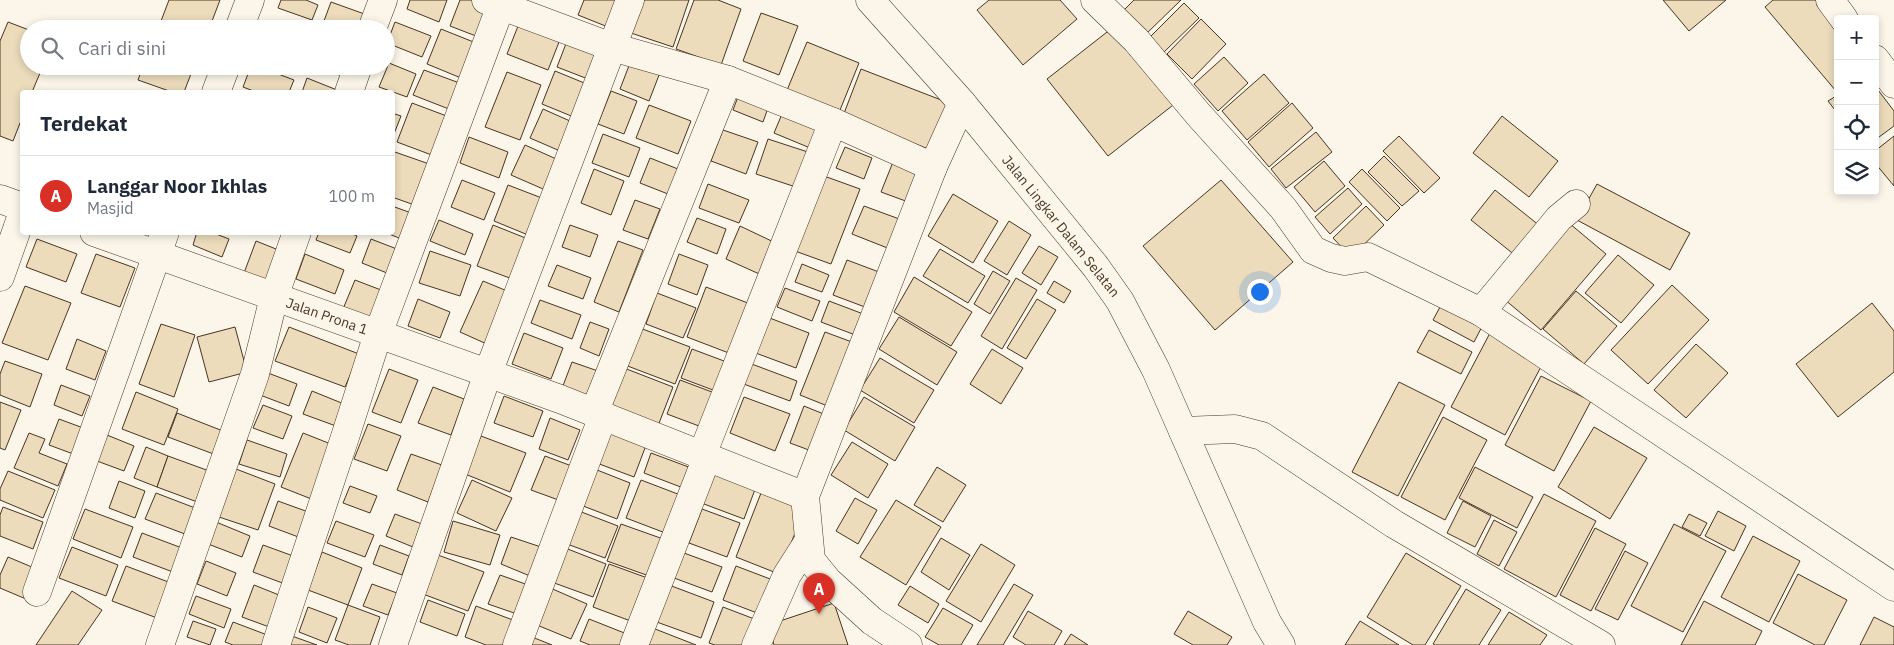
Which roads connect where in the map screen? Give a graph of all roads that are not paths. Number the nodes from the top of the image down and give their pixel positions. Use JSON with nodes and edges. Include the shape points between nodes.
{"nodes":[{"id":1,"x":250,"y":0,"type":"edge"},
{"id":2,"x":383,"y":0,"type":"edge"},
{"id":3,"x":630,"y":0,"type":"edge"},
{"id":4,"x":870,"y":0,"type":"edge"},
{"id":5,"x":1095,"y":0,"type":"edge"},
{"id":6,"x":1830,"y":0,"type":"edge"},
{"id":7,"x":497,"y":2,"type":"edge"},
{"id":8,"x":1841,"y":15,"type":"edge"},
{"id":9,"x":242,"y":20,"type":"edge"},
{"id":10,"x":375,"y":20,"type":"edge"},
{"id":11,"x":612,"y":47,"type":"junction"},
{"id":12,"x":1876,"y":60,"type":"edge"},
{"id":13,"x":223,"y":75,"type":"edge"},
{"id":14,"x":355,"y":75,"type":"edge"},
{"id":15,"x":728,"y":80,"type":"junction"},
{"id":16,"x":1894,"y":84,"type":"edge"},
{"id":17,"x":217,"y":90,"type":"edge"},
{"id":18,"x":350,"y":90,"type":"edge"},
{"id":19,"x":962,"y":103,"type":"junction"},
{"id":20,"x":833,"y":122,"type":"junction"},
{"id":21,"x":933,"y":167,"type":"junction"},
{"id":22,"x":0,"y":198,"type":"edge"},
{"id":23,"x":1576,"y":204,"type":"dead end"},
{"id":24,"x":20,"y":206,"type":"edge"},
{"id":25,"x":20,"y":221,"type":"edge"},
{"id":26,"x":110,"y":235,"type":"edge"},
{"id":27,"x":296,"y":235,"type":"edge"},
{"id":28,"x":160,"y":244,"type":"edge"},
{"id":29,"x":0,"y":277,"type":"edge"},
{"id":30,"x":274,"y":297,"type":"junction"},
{"id":31,"x":1481,"y":312,"type":"junction"},
{"id":32,"x":378,"y":334,"type":"junction"},
{"id":33,"x":488,"y":373,"type":"junction"},
{"id":34,"x":599,"y":414,"type":"junction"},
{"id":35,"x":1183,"y":431,"type":"junction"},
{"id":36,"x":705,"y":456,"type":"junction"},
{"id":37,"x":805,"y":496,"type":"junction"},
{"id":38,"x":808,"y":542,"type":"junction"},
{"id":39,"x":1894,"y":587,"type":"edge"},
{"id":40,"x":37,"y":592,"type":"dead end"},
{"id":41,"x":160,"y":645,"type":"edge"},
{"id":42,"x":276,"y":645,"type":"edge"},
{"id":43,"x":393,"y":645,"type":"edge"},
{"id":44,"x":517,"y":645,"type":"edge"},
{"id":45,"x":634,"y":645,"type":"edge"},
{"id":46,"x":756,"y":645,"type":"edge"},
{"id":47,"x":908,"y":645,"type":"edge"},
{"id":48,"x":1281,"y":645,"type":"edge"},
{"id":49,"x":1601,"y":645,"type":"edge"}],
"edges":[{"from":1,"to":9,"type":"street"},
{"from":2,"to":10,"type":"street"},
{"from":3,"to":11,"type":"street"},
{"from":4,"to":19,"type":"street","name":"Jalan Lingkar Dalam Selatan"},
{"from":5,"to":31,"type":"street","via":[[1136,40],[1283,208],[1313,250],[1345,261],[1368,256]]},
{"from":6,"to":8,"type":"street"},
{"from":7,"to":11,"type":"street"},
{"from":7,"to":32,"type":"street"},
{"from":11,"to":15,"type":"street"},
{"from":11,"to":33,"type":"street"},
{"from":12,"to":16,"type":"street"},
{"from":13,"to":17,"type":"street"},
{"from":14,"to":18,"type":"street"},
{"from":15,"to":20,"type":"street"},
{"from":15,"to":34,"type":"street"},
{"from":19,"to":21,"type":"street"},
{"from":19,"to":35,"type":"street","name":"Jalan Lingkar Dalam Selatan","via":[[1120,300]]},
{"from":20,"to":21,"type":"street"},
{"from":20,"to":36,"type":"street"},
{"from":21,"to":37,"type":"street"},
{"from":22,"to":24,"type":"street"},
{"from":23,"to":31,"type":"street","via":[[1559,218]]},
{"from":25,"to":29,"type":"street"},
{"from":26,"to":28,"type":"street","name":"Jalan Prona 1"},
{"from":27,"to":30,"type":"street"},
{"from":28,"to":30,"type":"street","name":"Jalan Prona 1"},
{"from":28,"to":40,"type":"street"},
{"from":30,"to":32,"type":"street","name":"Jalan Prona 1"},
{"from":30,"to":41,"type":"street","via":[[255,374]]},
{"from":31,"to":39,"type":"street"},
{"from":32,"to":33,"type":"street","name":"Jalan Prona 1"},
{"from":32,"to":42,"type":"street"},
{"from":33,"to":34,"type":"street","name":"Jalan Prona 1"},
{"from":33,"to":43,"type":"street"},
{"from":34,"to":36,"type":"street","name":"Jalan Prona 1"},
{"from":34,"to":44,"type":"street"},
{"from":35,"to":48,"type":"street","name":"Jalan Lingkar Dalam Selatan","via":[[1267,622]]},
{"from":35,"to":49,"type":"street","via":[[1235,429],[1262,436],[1394,524]]},
{"from":36,"to":37,"type":"street","name":"Jalan Prona 1"},
{"from":36,"to":45,"type":"street"},
{"from":37,"to":38,"type":"street"},
{"from":38,"to":46,"type":"street","via":[[788,575]]},
{"from":38,"to":47,"type":"street","via":[[810,560],[828,581],[872,622]]}]}
